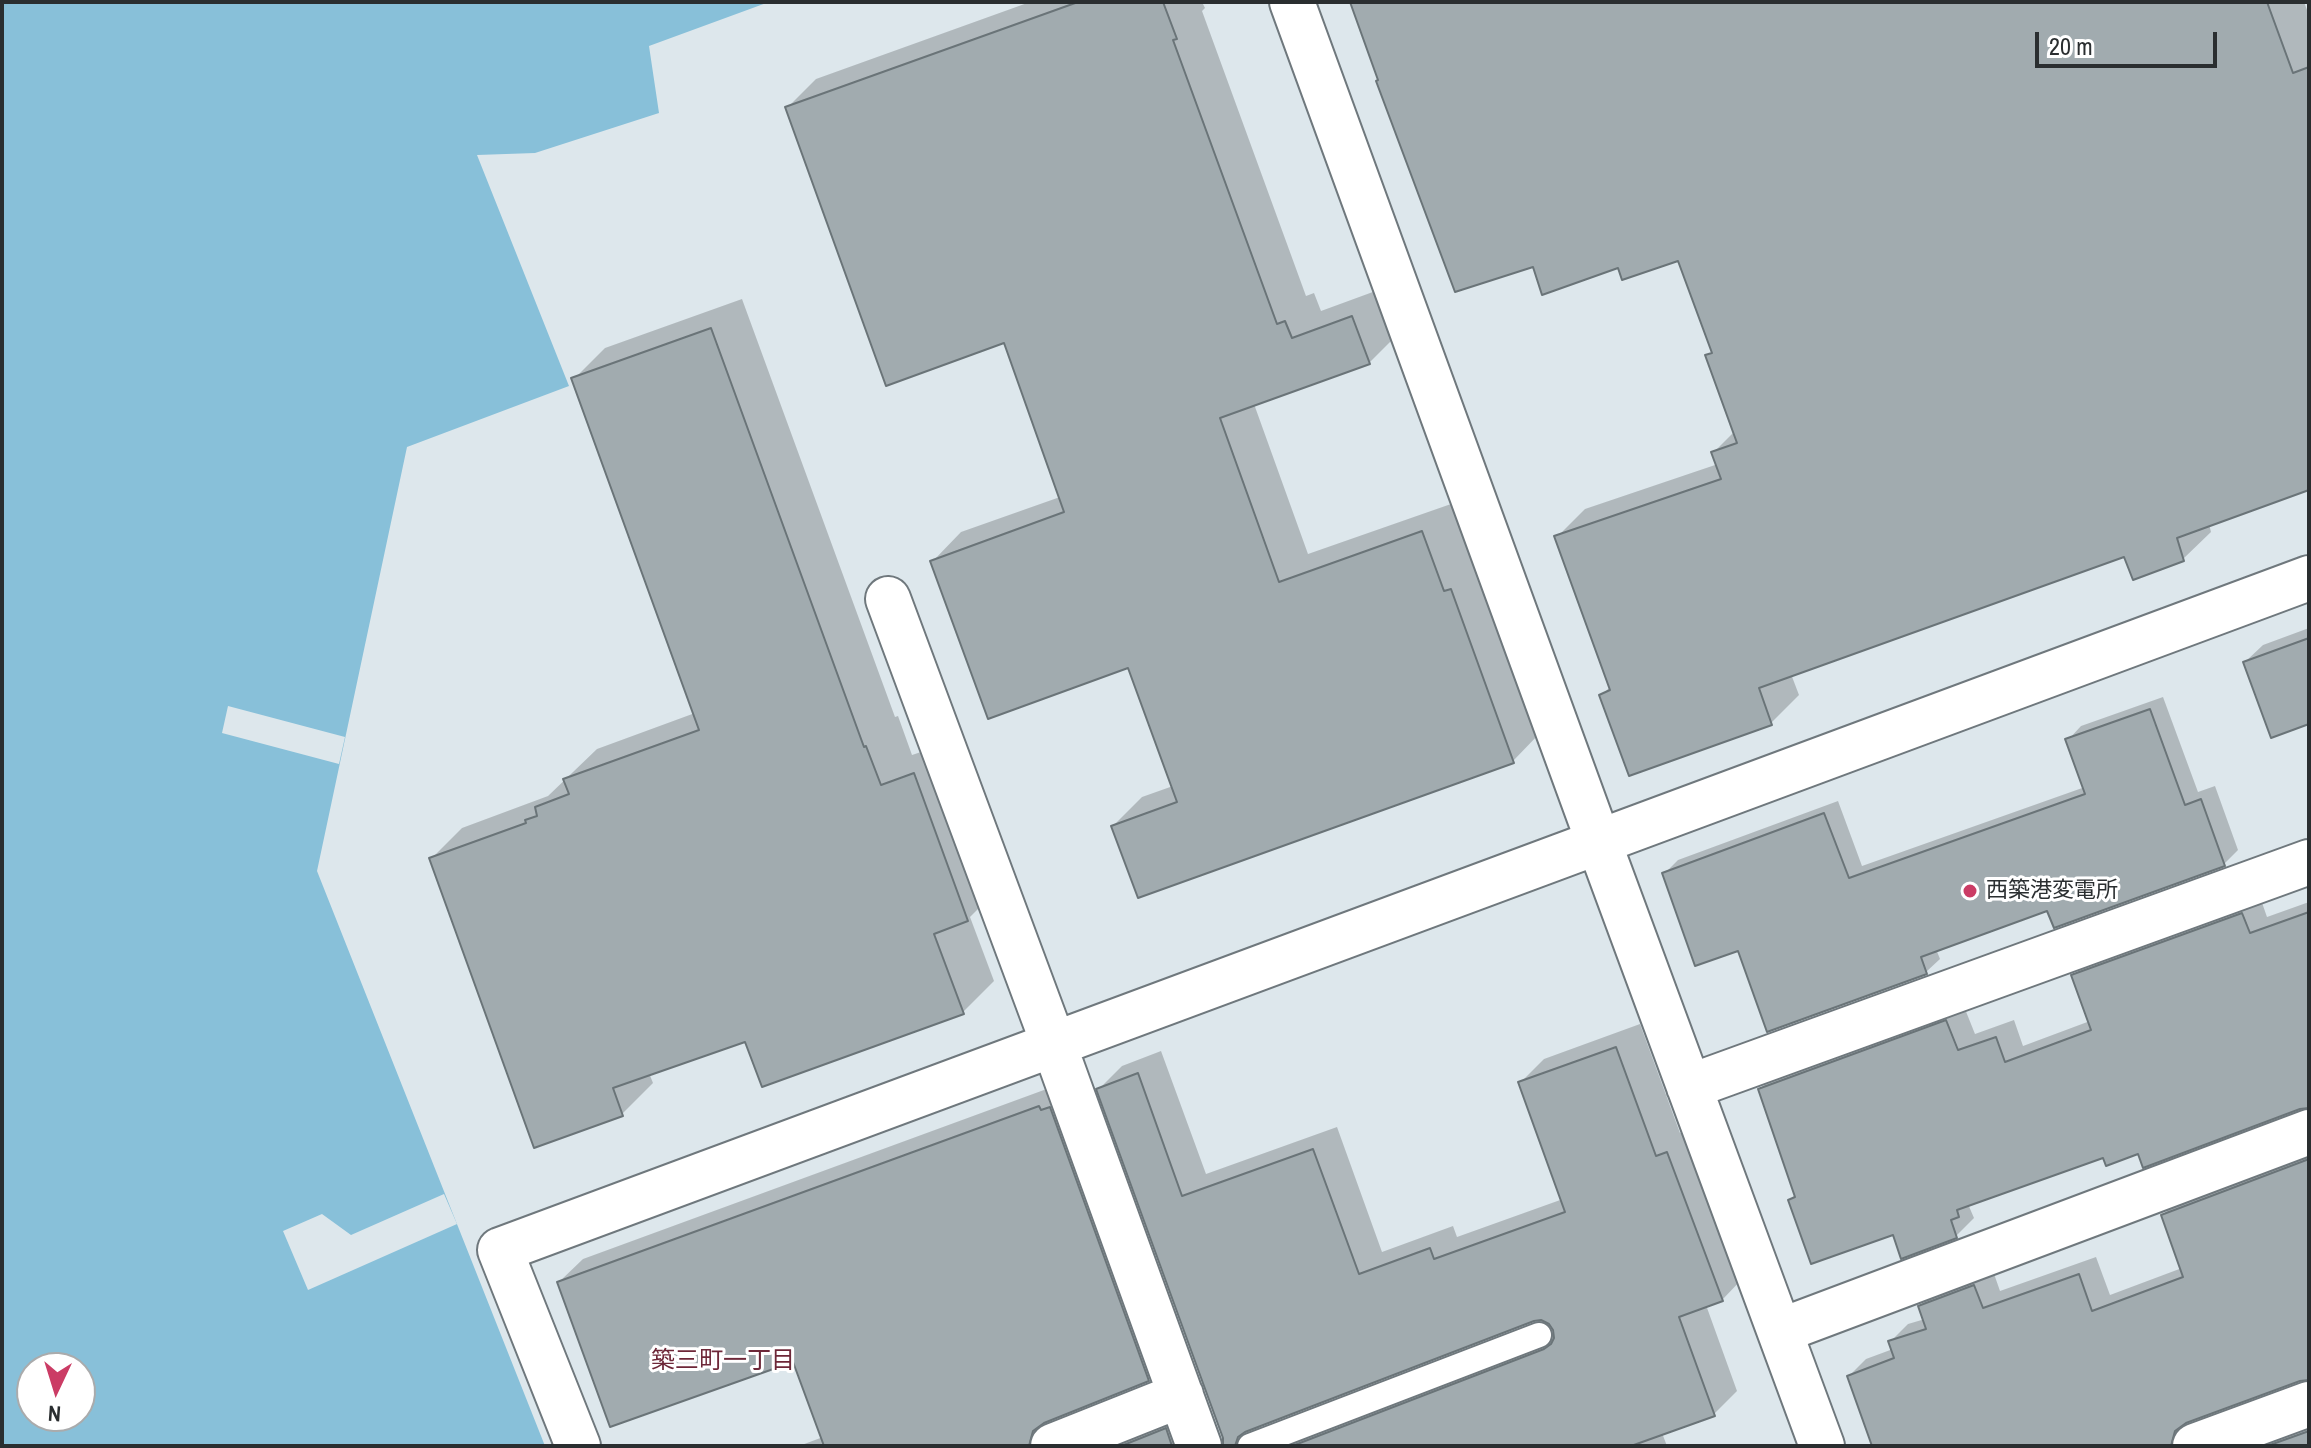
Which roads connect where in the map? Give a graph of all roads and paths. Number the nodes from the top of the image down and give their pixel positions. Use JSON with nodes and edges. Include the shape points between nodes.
{"nodes":[{"id":1,"x":1292,"y":2,"type":"edge"},
{"id":2,"x":2309,"y":578,"type":"edge"},
{"id":3,"x":888,"y":599,"type":"dead end"},
{"id":4,"x":1599,"y":843,"type":"junction"},
{"id":5,"x":2309,"y":862,"type":"edge"},
{"id":6,"x":1054,"y":1045,"type":"junction"},
{"id":7,"x":1689,"y":1087,"type":"junction"},
{"id":8,"x":2309,"y":1132,"type":"edge"},
{"id":9,"x":1780,"y":1331,"type":"junction"},
{"id":10,"x":1539,"y":1335,"type":"dead end"},
{"id":11,"x":1181,"y":1395,"type":"junction"},
{"id":12,"x":2309,"y":1404,"type":"edge"},
{"id":13,"x":578,"y":1446,"type":"edge"},
{"id":14,"x":1053,"y":1446,"type":"edge"},
{"id":15,"x":1199,"y":1446,"type":"edge"},
{"id":16,"x":1250,"y":1446,"type":"edge"},
{"id":17,"x":1822,"y":1446,"type":"edge"},
{"id":18,"x":2195,"y":1446,"type":"edge"}],
"edges":[{"from":1,"to":4,"type":"street"},
{"from":2,"to":4,"type":"street"},
{"from":3,"to":6,"type":"street"},
{"from":4,"to":6,"type":"street"},
{"from":4,"to":7,"type":"street"},
{"from":5,"to":7,"type":"street"},
{"from":6,"to":11,"type":"street"},
{"from":6,"to":13,"type":"street","via":[[500,1250]]},
{"from":7,"to":9,"type":"street"},
{"from":8,"to":9,"type":"street"},
{"from":9,"to":17,"type":"street"},
{"from":10,"to":16,"type":"lane"},
{"from":11,"to":14,"type":"street"},
{"from":11,"to":15,"type":"street"},
{"from":12,"to":18,"type":"street"}]}
